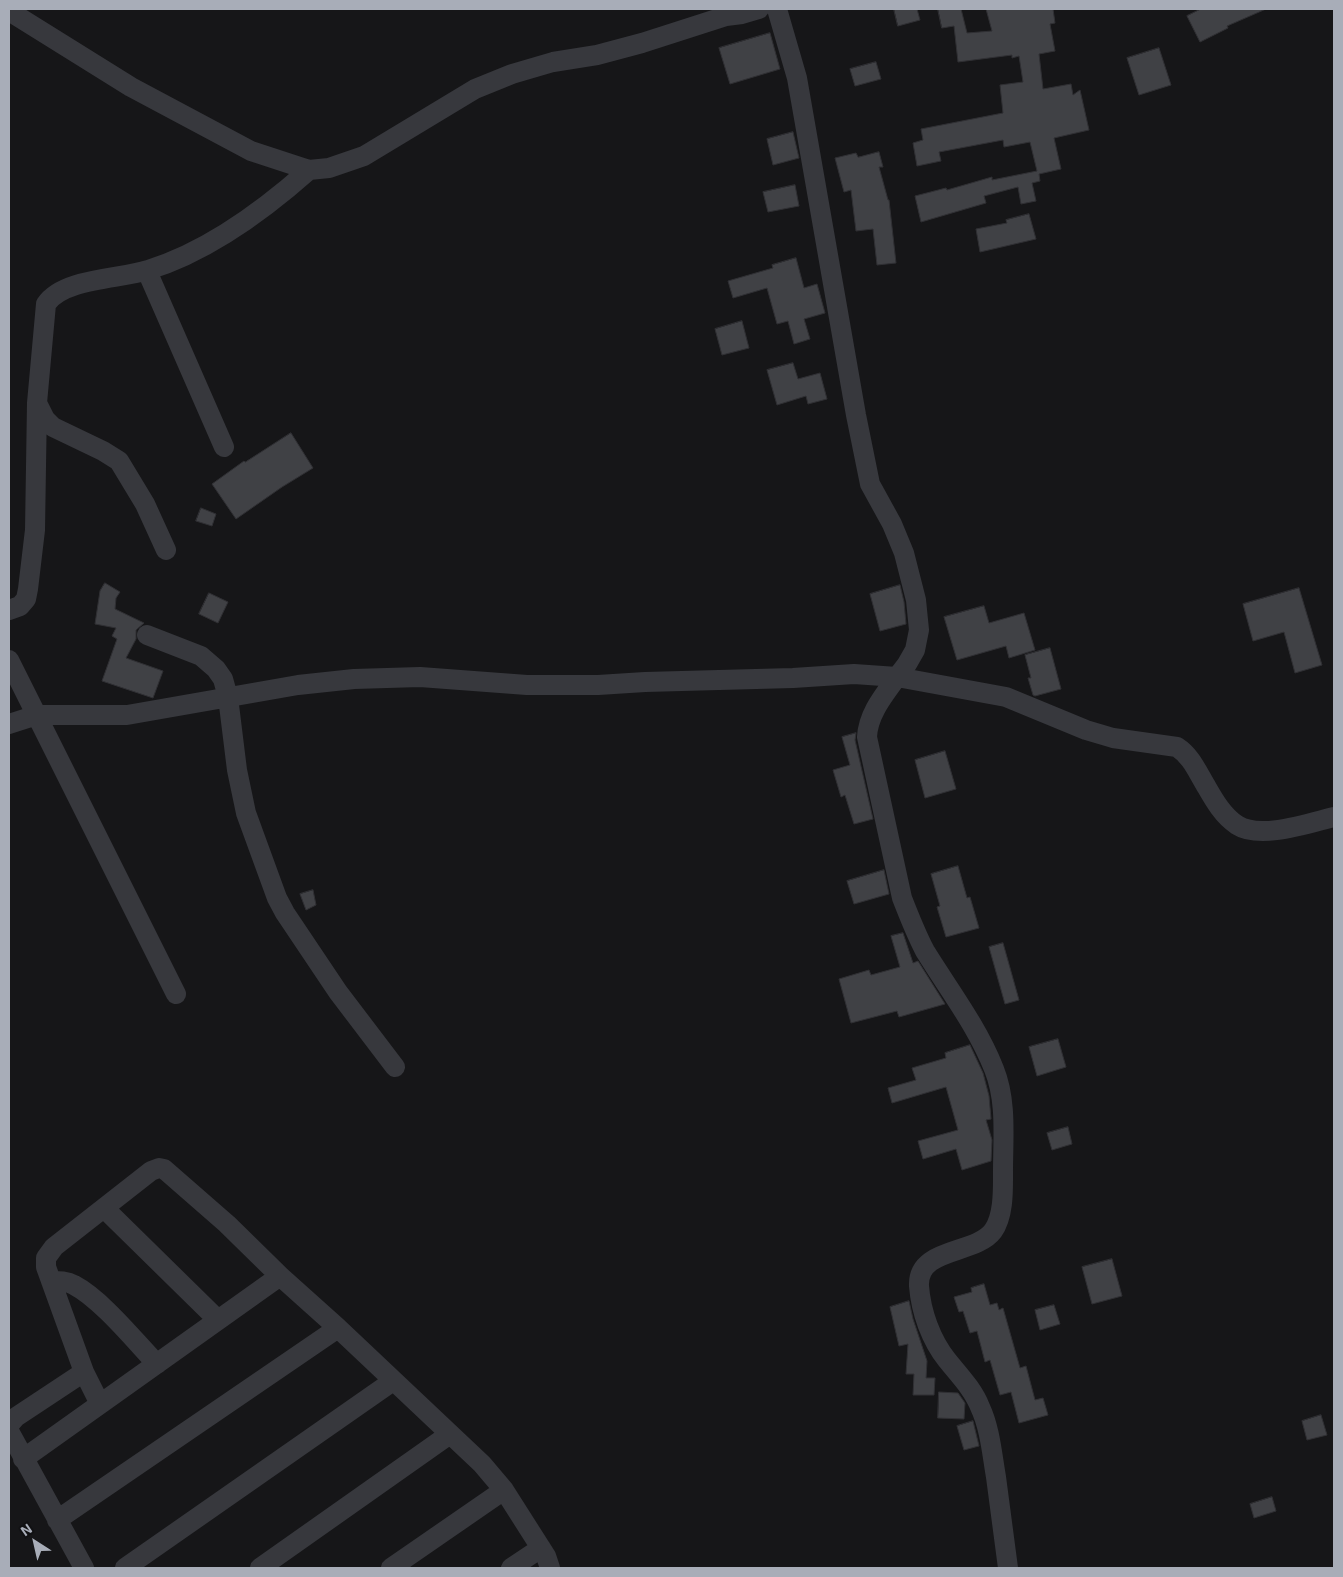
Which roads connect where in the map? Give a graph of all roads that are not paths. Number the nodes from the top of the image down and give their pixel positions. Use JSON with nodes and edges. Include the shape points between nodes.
{"nodes":[{"id":1,"x":759,"y":9,"type":"edge"},
{"id":2,"x":777,"y":9,"type":"edge"},
{"id":3,"x":9,"y":11,"type":"edge"},
{"id":4,"x":309,"y":170,"type":"junction"},
{"id":5,"x":147,"y":271,"type":"junction"},
{"id":6,"x":37,"y":403,"type":"junction"},
{"id":7,"x":224,"y":447,"type":"dead end"},
{"id":8,"x":166,"y":550,"type":"dead end"},
{"id":9,"x":9,"y":610,"type":"edge"},
{"id":10,"x":147,"y":635,"type":"dead end"},
{"id":11,"x":9,"y":660,"type":"edge"},
{"id":12,"x":897,"y":677,"type":"junction"},
{"id":13,"x":228,"y":697,"type":"junction"},
{"id":14,"x":37,"y":715,"type":"junction"},
{"id":15,"x":9,"y":724,"type":"edge"},
{"id":16,"x":1334,"y":817,"type":"edge"},
{"id":17,"x":176,"y":994,"type":"dead end"},
{"id":18,"x":395,"y":1067,"type":"dead end"},
{"id":19,"x":104,"y":1208,"type":"junction"},
{"id":20,"x":280,"y":1276,"type":"junction"},
{"id":21,"x":51,"y":1281,"type":"junction"},
{"id":22,"x":218,"y":1320,"type":"junction"},
{"id":23,"x":338,"y":1328,"type":"junction"},
{"id":24,"x":157,"y":1364,"type":"junction"},
{"id":25,"x":84,"y":1372,"type":"junction"},
{"id":26,"x":393,"y":1381,"type":"junction"},
{"id":27,"x":100,"y":1404,"type":"junction"},
{"id":28,"x":9,"y":1425,"type":"edge"},
{"id":29,"x":9,"y":1431,"type":"edge"},
{"id":30,"x":450,"y":1434,"type":"junction"},
{"id":31,"x":23,"y":1459,"type":"junction"},
{"id":32,"x":504,"y":1490,"type":"junction"},
{"id":33,"x":58,"y":1520,"type":"junction"},
{"id":34,"x":541,"y":1548,"type":"junction"},
{"id":35,"x":84,"y":1568,"type":"edge"},
{"id":36,"x":125,"y":1568,"type":"edge"},
{"id":37,"x":260,"y":1568,"type":"edge"},
{"id":38,"x":391,"y":1568,"type":"edge"},
{"id":39,"x":511,"y":1568,"type":"edge"},
{"id":40,"x":550,"y":1568,"type":"edge"},
{"id":41,"x":1008,"y":1568,"type":"edge"}],
"edges":[{"from":1,"to":4,"type":"street","via":[[642,43],[512,74],[475,89],[364,156],[329,168]]},
{"from":2,"to":12,"type":"street","via":[[797,78],[870,484],[904,553],[916,600],[919,630],[915,650]]},
{"from":3,"to":4,"type":"street","via":[[130,87],[251,151]]},
{"from":4,"to":5,"type":"street","via":[[284,192],[220,237]]},
{"from":5,"to":6,"type":"street","via":[[111,276],[62,290],[49,298]]},
{"from":5,"to":7,"type":"street"},
{"from":6,"to":8,"type":"street","via":[[53,427],[119,460],[145,504]]},
{"from":6,"to":9,"type":"street","via":[[35,530],[28,589],[20,606]]},
{"from":10,"to":13,"type":"street","via":[[201,656],[220,674]]},
{"from":11,"to":14,"type":"street"},
{"from":12,"to":13,"type":"street","via":[[854,674],[527,686],[420,677],[354,679]]},
{"from":12,"to":16,"type":"street","via":[[1006,697],[1113,738],[1177,747],[1190,759],[1220,809],[1238,826],[1255,831],[1280,829]]},
{"from":12,"to":41,"type":"street","via":[[867,726],[867,737],[902,898],[925,950],[971,1020],[994,1070],[1003,1122],[1002,1204],[994,1229],[977,1243],[931,1261],[923,1269],[919,1283],[920,1298],[937,1346],[981,1407],[991,1449]]},
{"from":13,"to":14,"type":"street","via":[[127,715]]},
{"from":13,"to":18,"type":"street","via":[[246,813],[284,914]]},
{"from":14,"to":15,"type":"street"},
{"from":14,"to":17,"type":"street"},
{"from":19,"to":20,"type":"street","via":[[151,1171],[164,1169]]},
{"from":19,"to":21,"type":"street","via":[[48,1254],[46,1262]]},
{"from":19,"to":22,"type":"street"},
{"from":20,"to":22,"type":"street"},
{"from":20,"to":23,"type":"street"},
{"from":21,"to":24,"type":"street","via":[[73,1284],[83,1290]]},
{"from":21,"to":25,"type":"street"},
{"from":22,"to":24,"type":"street"},
{"from":23,"to":26,"type":"street"},
{"from":23,"to":33,"type":"street"},
{"from":24,"to":27,"type":"street"},
{"from":25,"to":27,"type":"street"},
{"from":25,"to":28,"type":"street"},
{"from":26,"to":30,"type":"street"},
{"from":26,"to":36,"type":"street"},
{"from":27,"to":31,"type":"street"},
{"from":29,"to":31,"type":"street"},
{"from":30,"to":32,"type":"street"},
{"from":30,"to":37,"type":"street"},
{"from":31,"to":33,"type":"street"},
{"from":32,"to":34,"type":"street"},
{"from":32,"to":38,"type":"street"},
{"from":33,"to":35,"type":"street"},
{"from":34,"to":39,"type":"street"},
{"from":34,"to":40,"type":"street"}]}
